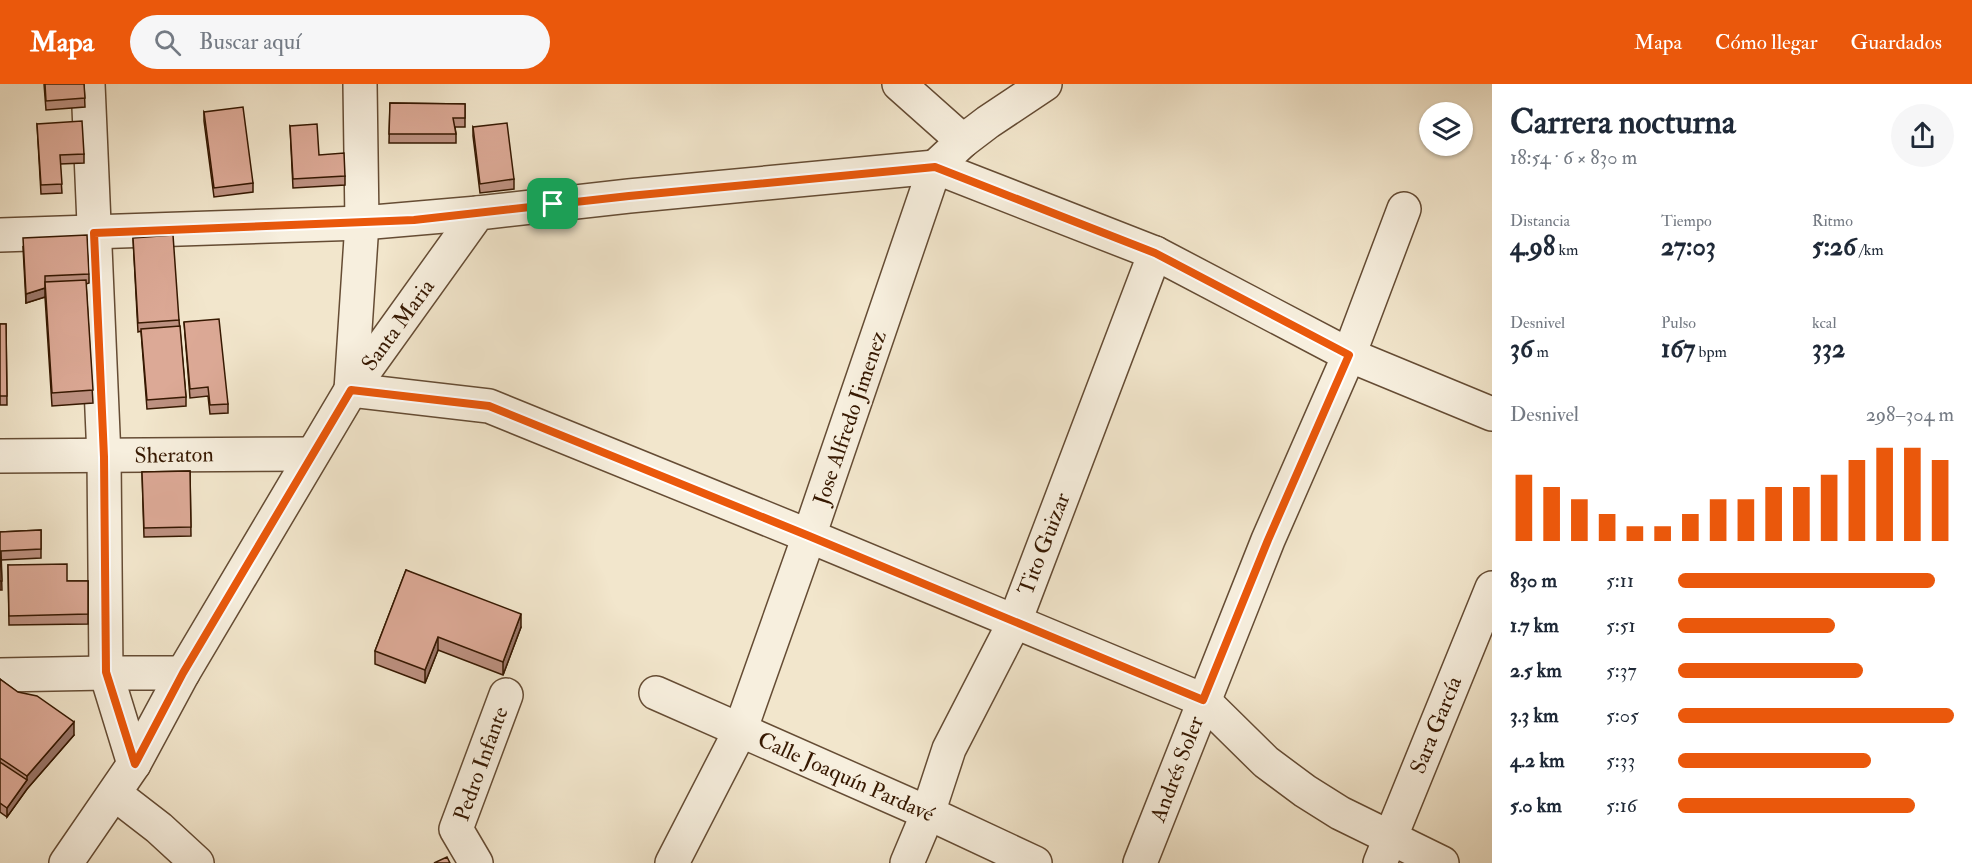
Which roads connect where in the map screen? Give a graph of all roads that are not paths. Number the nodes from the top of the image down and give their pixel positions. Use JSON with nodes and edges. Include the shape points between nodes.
{"nodes":[{"id":1,"x":88,"y":84,"type":"edge"},
{"id":2,"x":360,"y":84,"type":"edge"},
{"id":3,"x":899,"y":84,"type":"edge"},
{"id":4,"x":1045,"y":84,"type":"edge"},
{"id":5,"x":963,"y":141,"type":"junction"},
{"id":6,"x":935,"y":167,"type":"junction"},
{"id":7,"x":1404,"y":209,"type":"dead end"},
{"id":8,"x":478,"y":213,"type":"junction"},
{"id":9,"x":362,"y":223,"type":"junction"},
{"id":10,"x":94,"y":233,"type":"junction"},
{"id":11,"x":0,"y":235,"type":"edge"},
{"id":12,"x":1155,"y":253,"type":"junction"},
{"id":13,"x":1349,"y":355,"type":"junction"},
{"id":14,"x":351,"y":390,"type":"junction"},
{"id":15,"x":1492,"y":414,"type":"edge"},
{"id":16,"x":312,"y":454,"type":"junction"},
{"id":17,"x":0,"y":456,"type":"edge"},
{"id":18,"x":104,"y":457,"type":"junction"},
{"id":19,"x":809,"y":536,"type":"junction"},
{"id":20,"x":1492,"y":588,"type":"edge"},
{"id":21,"x":1015,"y":621,"type":"junction"},
{"id":22,"x":106,"y":672,"type":"junction"},
{"id":23,"x":183,"y":673,"type":"junction"},
{"id":24,"x":0,"y":675,"type":"edge"},
{"id":25,"x":656,"y":693,"type":"dead end"},
{"id":26,"x":506,"y":695,"type":"dead end"},
{"id":27,"x":1203,"y":700,"type":"junction"},
{"id":28,"x":740,"y":731,"type":"junction"},
{"id":29,"x":135,"y":764,"type":"junction"},
{"id":30,"x":115,"y":794,"type":"junction"},
{"id":31,"x":928,"y":813,"type":"junction"},
{"id":32,"x":1385,"y":850,"type":"edge"},
{"id":33,"x":66,"y":863,"type":"edge"},
{"id":34,"x":198,"y":863,"type":"edge"},
{"id":35,"x":476,"y":863,"type":"edge"},
{"id":36,"x":672,"y":863,"type":"edge"},
{"id":37,"x":907,"y":863,"type":"edge"},
{"id":38,"x":1035,"y":863,"type":"edge"},
{"id":39,"x":1140,"y":863,"type":"edge"},
{"id":40,"x":1442,"y":863,"type":"edge"}],
"edges":[{"from":1,"to":10,"type":"street"},
{"from":2,"to":9,"type":"street"},
{"from":3,"to":5,"type":"street"},
{"from":4,"to":5,"type":"street"},
{"from":5,"to":6,"type":"street"},
{"from":6,"to":8,"type":"street"},
{"from":6,"to":12,"type":"street"},
{"from":6,"to":19,"type":"street","name":"Jose Alfredo Jimenez"},
{"from":7,"to":13,"type":"street","name":"Andrés Soler"},
{"from":8,"to":9,"type":"street"},
{"from":8,"to":14,"type":"street","name":"Santa Maria"},
{"from":9,"to":10,"type":"street"},
{"from":9,"to":14,"type":"street"},
{"from":10,"to":11,"type":"street"},
{"from":10,"to":18,"type":"street"},
{"from":12,"to":13,"type":"street"},
{"from":12,"to":21,"type":"street","name":"Tito Guizar"},
{"from":13,"to":15,"type":"street"},
{"from":13,"to":27,"type":"street","name":"Andrés Soler"},
{"from":14,"to":16,"type":"street","name":"Santa Maria"},
{"from":14,"to":19,"type":"street","via":[[489,406]]},
{"from":16,"to":18,"type":"street","name":"Sheraton"},
{"from":16,"to":23,"type":"street","name":"Santa Maria"},
{"from":17,"to":18,"type":"street","name":"Sheraton"},
{"from":18,"to":22,"type":"street"},
{"from":19,"to":21,"type":"street"},
{"from":19,"to":28,"type":"street","name":"Jose Alfredo Jimenez"},
{"from":20,"to":32,"type":"street","name":"Sara García"},
{"from":21,"to":27,"type":"street"},
{"from":21,"to":31,"type":"street","name":"Tito Guizar","via":[[949,749]]},
{"from":22,"to":23,"type":"street"},
{"from":22,"to":24,"type":"street"},
{"from":22,"to":29,"type":"street"},
{"from":23,"to":29,"type":"street","name":"Santa Maria"},
{"from":25,"to":28,"type":"street","name":"Calle Joaquín Pardavé"},
{"from":26,"to":35,"type":"street","name":"Pedro Infante","via":[[456,829]]},
{"from":27,"to":32,"type":"street","via":[[1266,762]]},
{"from":27,"to":39,"type":"street","name":"Andrés Soler"},
{"from":28,"to":31,"type":"street","name":"Calle Joaquín Pardavé"},
{"from":28,"to":36,"type":"street","name":"Jose Alfredo Jimenez"},
{"from":29,"to":30,"type":"street","name":"Santa Maria"},
{"from":30,"to":33,"type":"street","name":"Santa Maria"},
{"from":30,"to":34,"type":"street"},
{"from":31,"to":37,"type":"street","name":"Tito Guizar"},
{"from":31,"to":38,"type":"street","name":"Calle Joaquín Pardavé"},
{"from":32,"to":40,"type":"street"}]}
